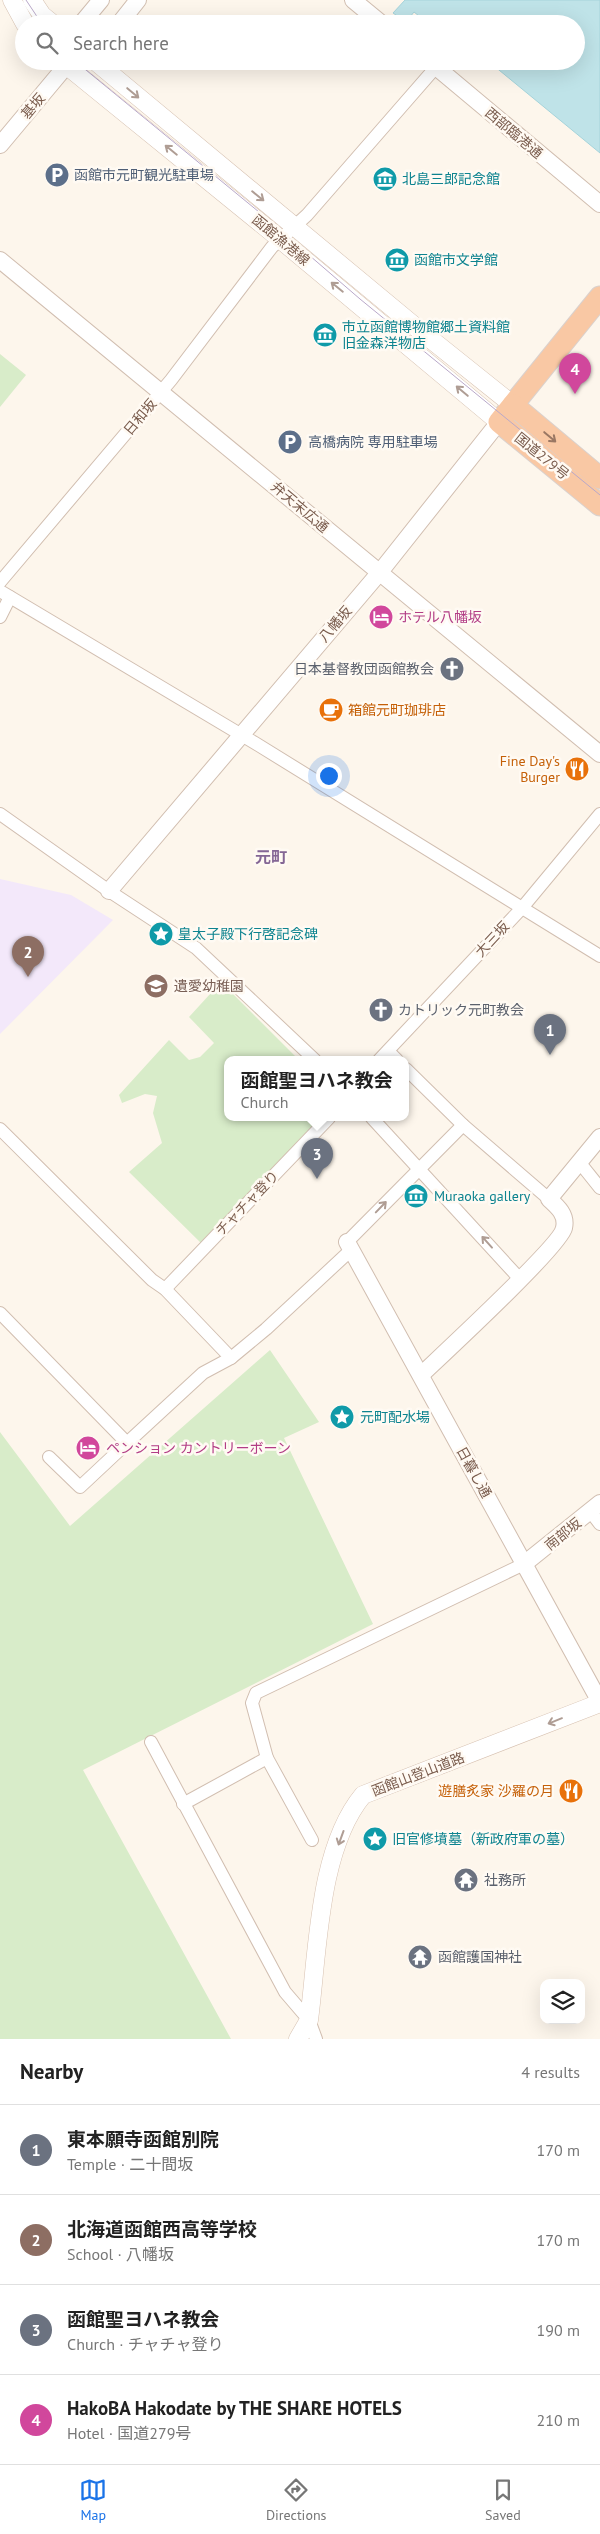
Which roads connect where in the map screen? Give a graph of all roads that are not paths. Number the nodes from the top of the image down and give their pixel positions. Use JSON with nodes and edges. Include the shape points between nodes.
{"nodes":[{"id":1,"x":12,"y":0,"type":"edge"},
{"id":2,"x":32,"y":0,"type":"edge"},
{"id":3,"x":101,"y":0,"type":"edge"},
{"id":4,"x":138,"y":0,"type":"edge"},
{"id":5,"x":354,"y":0,"type":"edge"},
{"id":6,"x":20,"y":15,"type":"edge"},
{"id":7,"x":42,"y":15,"type":"edge"},
{"id":8,"x":88,"y":15,"type":"edge"},
{"id":9,"x":126,"y":15,"type":"edge"},
{"id":10,"x":372,"y":15,"type":"edge"},
{"id":11,"x":61,"y":70,"type":"edge"},
{"id":12,"x":77,"y":70,"type":"edge"},
{"id":13,"x":106,"y":70,"type":"edge"},
{"id":14,"x":427,"y":70,"type":"edge"},
{"id":15,"x":439,"y":70,"type":"edge"},
{"id":16,"x":0,"y":145,"type":"edge"},
{"id":17,"x":600,"y":204,"type":"edge"},
{"id":18,"x":295,"y":226,"type":"junction"},
{"id":19,"x":276,"y":244,"type":"junction"},
{"id":20,"x":0,"y":260,"type":"edge"},
{"id":21,"x":600,"y":297,"type":"edge"},
{"id":22,"x":161,"y":392,"type":"junction"},
{"id":23,"x":512,"y":405,"type":"junction"},
{"id":24,"x":499,"y":422,"type":"junction"},
{"id":25,"x":600,"y":478,"type":"edge"},
{"id":26,"x":600,"y":504,"type":"edge"},
{"id":27,"x":380,"y":572,"type":"junction"},
{"id":28,"x":0,"y":582,"type":"edge"},
{"id":29,"x":5,"y":594,"type":"edge"},
{"id":30,"x":0,"y":617,"type":"edge"},
{"id":31,"x":240,"y":735,"type":"junction"},
{"id":32,"x":600,"y":754,"type":"edge"},
{"id":33,"x":0,"y":814,"type":"edge"},
{"id":34,"x":600,"y":814,"type":"edge"},
{"id":35,"x":109,"y":892,"type":"junction"},
{"id":36,"x":522,"y":908,"type":"junction"},
{"id":37,"x":600,"y":956,"type":"edge"},
{"id":38,"x":311,"y":1056,"type":"edge"},
{"id":39,"x":389,"y":1056,"type":"edge"},
{"id":40,"x":409,"y":1072,"type":"edge"},
{"id":41,"x":326,"y":1121,"type":"edge"},
{"id":42,"x":375,"y":1121,"type":"edge"},
{"id":43,"x":463,"y":1125,"type":"junction"},
{"id":44,"x":0,"y":1128,"type":"edge"},
{"id":45,"x":600,"y":1137,"type":"edge"},
{"id":46,"x":580,"y":1163,"type":"junction"},
{"id":47,"x":419,"y":1168,"type":"junction"},
{"id":48,"x":600,"y":1188,"type":"edge"},
{"id":49,"x":549,"y":1199,"type":"junction"},
{"id":50,"x":349,"y":1246,"type":"junction"},
{"id":51,"x":519,"y":1278,"type":"junction"},
{"id":52,"x":164,"y":1289,"type":"junction"},
{"id":53,"x":0,"y":1313,"type":"edge"},
{"id":54,"x":231,"y":1358,"type":"junction"},
{"id":55,"x":421,"y":1374,"type":"junction"},
{"id":56,"x":127,"y":1444,"type":"junction"},
{"id":57,"x":49,"y":1457,"type":"dead end"},
{"id":58,"x":595,"y":1507,"type":"edge"},
{"id":59,"x":600,"y":1524,"type":"edge"},
{"id":60,"x":524,"y":1564,"type":"junction"},
{"id":61,"x":600,"y":1702,"type":"edge"},
{"id":62,"x":151,"y":1742,"type":"dead end"},
{"id":63,"x":267,"y":1758,"type":"junction"},
{"id":64,"x":183,"y":1804,"type":"junction"},
{"id":65,"x":312,"y":1840,"type":"dead end"},
{"id":66,"x":309,"y":2020,"type":"junction"},
{"id":67,"x":298,"y":2039,"type":"edge"},
{"id":68,"x":316,"y":2039,"type":"edge"}],
"edges":[{"from":1,"to":6,"type":"main road"},
{"from":2,"to":7,"type":"main road"},
{"from":3,"to":8,"type":"street"},
{"from":4,"to":9,"type":"street"},
{"from":5,"to":10,"type":"street"},
{"from":11,"to":16,"type":"street","name":"基坂"},
{"from":19,"to":12,"type":"main road","name":"函館漁港線","one_way":true},
{"from":13,"to":18,"type":"main road","name":"函館漁港線","one_way":true},
{"from":14,"to":18,"type":"street","name":"日和坂"},
{"from":15,"to":17,"type":"street","name":"西部臨港通"},
{"from":18,"to":19,"type":"street","name":"日和坂"},
{"from":18,"to":23,"type":"main road","name":"函館漁港線"},
{"from":19,"to":22,"type":"street","name":"日和坂"},
{"from":24,"to":19,"type":"main road","name":"函館漁港線","one_way":true},
{"from":20,"to":22,"type":"street","name":"弁天末広通"},
{"from":21,"to":23,"type":"highway"},
{"from":22,"to":27,"type":"street","name":"弁天末広通"},
{"from":22,"to":28,"type":"street","name":"日和坂"},
{"from":23,"to":24,"type":"highway"},
{"from":23,"to":25,"type":"highway","name":"国道279号","one_way":true},
{"from":24,"to":26,"type":"highway","name":"国道279号"},
{"from":24,"to":27,"type":"street","name":"八幡坂"},
{"from":27,"to":31,"type":"street","name":"八幡坂"},
{"from":27,"to":32,"type":"street","name":"弁天末広通"},
{"from":29,"to":30,"type":"street"},
{"from":29,"to":31,"type":"street"},
{"from":31,"to":35,"type":"street","name":"八幡坂"},
{"from":31,"to":36,"type":"street"},
{"from":33,"to":35,"type":"street"},
{"from":34,"to":36,"type":"street","name":"大三坂"},
{"from":35,"to":38,"type":"street","via":[[196,948]]},
{"from":36,"to":37,"type":"street"},
{"from":36,"to":39,"type":"street","name":"大三坂"},
{"from":40,"to":43,"type":"street"},
{"from":41,"to":52,"type":"street","name":"チャチャ登り"},
{"from":42,"to":47,"type":"street"},
{"from":43,"to":47,"type":"street"},
{"from":43,"to":49,"type":"street"},
{"from":44,"to":52,"type":"street"},
{"from":45,"to":46,"type":"street"},
{"from":46,"to":48,"type":"street"},
{"from":46,"to":49,"type":"street"},
{"from":50,"to":47,"type":"street","one_way":true},
{"from":51,"to":47,"type":"street","one_way":true},
{"from":49,"to":51,"type":"street","via":[[560,1208],[564,1229],[541,1259]]},
{"from":50,"to":54,"type":"street","via":[[281,1315]]},
{"from":50,"to":55,"type":"street","name":"日暮し通"},
{"from":51,"to":55,"type":"street"},
{"from":52,"to":54,"type":"street"},
{"from":53,"to":56,"type":"street"},
{"from":54,"to":56,"type":"street","via":[[204,1373]]},
{"from":55,"to":60,"type":"street","name":"日暮し通"},
{"from":56,"to":57,"type":"street","via":[[80,1487]]},
{"from":58,"to":59,"type":"street"},
{"from":58,"to":60,"type":"street","name":"南部坂"},
{"from":60,"to":61,"type":"street","name":"日暮し通"},
{"from":60,"to":63,"type":"street","via":[[256,1693],[252,1703]]},
{"from":61,"to":66,"type":"main road","name":"函館山登山道路","one_way":true,"via":[[363,1795],[351,1810],[329,1870]]},
{"from":62,"to":64,"type":"street"},
{"from":63,"to":64,"type":"street"},
{"from":63,"to":65,"type":"street"},
{"from":64,"to":66,"type":"street","via":[[285,1992]]},
{"from":66,"to":67,"type":"main road","name":"函館山登山道路"},
{"from":66,"to":68,"type":"street"}]}
